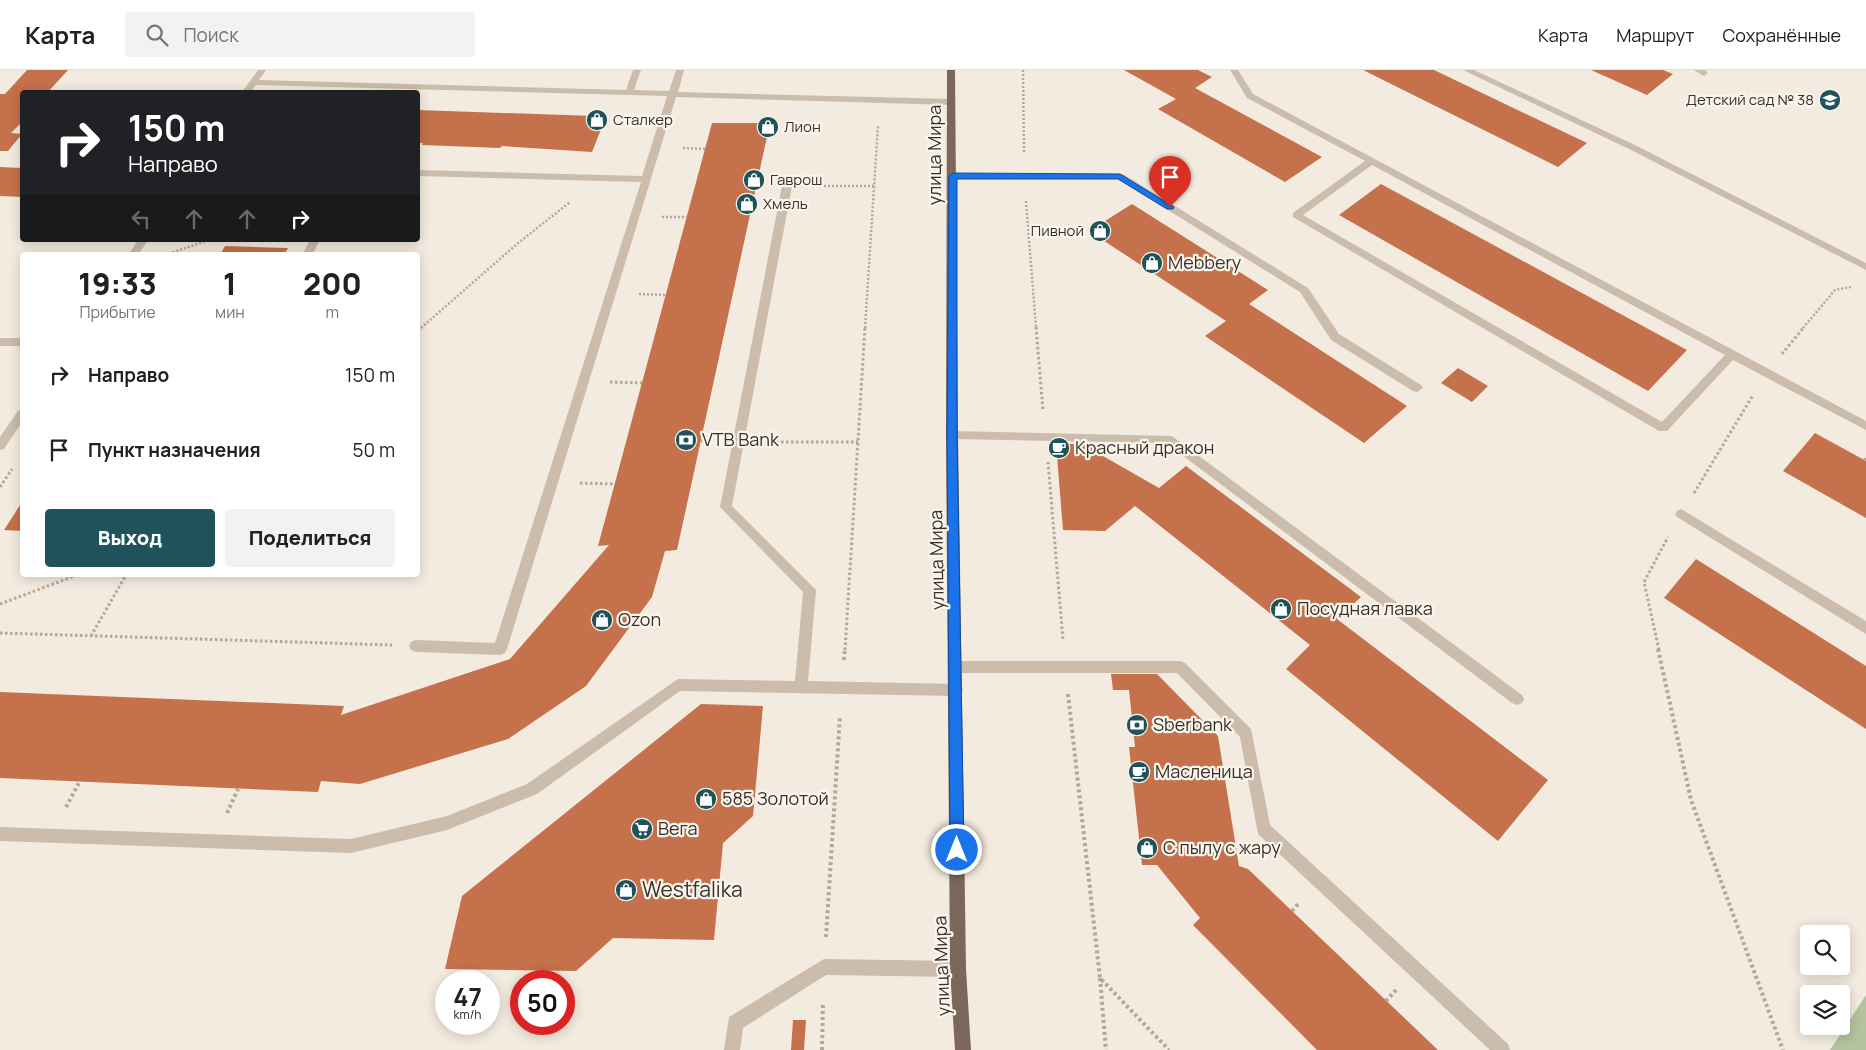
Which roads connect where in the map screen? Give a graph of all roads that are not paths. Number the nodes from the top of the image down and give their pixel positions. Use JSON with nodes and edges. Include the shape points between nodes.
{"nodes":[{"id":1,"x":262,"y":70,"type":"edge"},
{"id":2,"x":637,"y":70,"type":"edge"},
{"id":3,"x":680,"y":70,"type":"edge"},
{"id":4,"x":951,"y":70,"type":"edge"},
{"id":5,"x":1234,"y":70,"type":"edge"},
{"id":6,"x":1467,"y":70,"type":"edge"},
{"id":7,"x":253,"y":82,"type":"junction"},
{"id":8,"x":247,"y":90,"type":"edge"},
{"id":9,"x":629,"y":93,"type":"junction"},
{"id":10,"x":673,"y":94,"type":"junction"},
{"id":11,"x":952,"y":102,"type":"junction"},
{"id":12,"x":1371,"y":161,"type":"junction"},
{"id":13,"x":420,"y":173,"type":"edge"},
{"id":14,"x":953,"y":176,"type":"junction"},
{"id":15,"x":647,"y":179,"type":"junction"},
{"id":16,"x":788,"y":186,"type":"road end"},
{"id":17,"x":1866,"y":267,"type":"edge"},
{"id":18,"x":0,"y":342,"type":"edge"},
{"id":19,"x":20,"y":342,"type":"edge"},
{"id":20,"x":1732,"y":354,"type":"junction"},
{"id":21,"x":1417,"y":388,"type":"dead end"},
{"id":22,"x":20,"y":417,"type":"edge"},
{"id":23,"x":1866,"y":426,"type":"edge"},
{"id":24,"x":952,"y":435,"type":"junction"},
{"id":25,"x":0,"y":446,"type":"edge"},
{"id":26,"x":1680,"y":514,"type":"road end"},
{"id":27,"x":1866,"y":628,"type":"edge"},
{"id":28,"x":416,"y":646,"type":"road end"},
{"id":29,"x":956,"y":667,"type":"junction"},
{"id":30,"x":801,"y":687,"type":"junction"},
{"id":31,"x":956,"y":690,"type":"junction"},
{"id":32,"x":1517,"y":698,"type":"dead end"},
{"id":33,"x":0,"y":834,"type":"edge"},
{"id":34,"x":958,"y":969,"type":"junction"},
{"id":35,"x":732,"y":1050,"type":"edge"},
{"id":36,"x":963,"y":1050,"type":"edge"},
{"id":37,"x":1502,"y":1050,"type":"edge"}],
"edges":[{"from":1,"to":7,"type":"lane"},
{"from":2,"to":9,"type":"lane"},
{"from":3,"to":10,"type":"lane"},
{"from":4,"to":11,"type":"main road","name":"улица Мира"},
{"from":5,"to":12,"type":"lane","via":[[1250,96]]},
{"from":6,"to":17,"type":"lane","via":[[1632,148]]},
{"from":7,"to":8,"type":"lane"},
{"from":7,"to":9,"type":"lane"},
{"from":9,"to":10,"type":"lane"},
{"from":10,"to":11,"type":"lane"},
{"from":10,"to":15,"type":"lane"},
{"from":11,"to":14,"type":"main road","name":"улица Мира"},
{"from":12,"to":20,"type":"lane"},
{"from":12,"to":20,"type":"lane","via":[[1296,215],[1663,428]]},
{"from":13,"to":15,"type":"lane"},
{"from":14,"to":21,"type":"lane","via":[[1120,176],[1304,290],[1335,337]]},
{"from":14,"to":24,"type":"main road","name":"улица Мира"},
{"from":15,"to":28,"type":"lane","via":[[500,649]]},
{"from":16,"to":30,"type":"lane","via":[[726,506],[810,590]]},
{"from":18,"to":19,"type":"lane"},
{"from":20,"to":23,"type":"lane"},
{"from":22,"to":25,"type":"lane"},
{"from":24,"to":29,"type":"main road","name":"улица Мира"},
{"from":24,"to":32,"type":"lane","via":[[1168,440]]},
{"from":26,"to":27,"type":"lane"},
{"from":29,"to":31,"type":"main road","name":"улица Мира"},
{"from":29,"to":37,"type":"lane","via":[[1180,667],[1246,734],[1263,829]]},
{"from":30,"to":31,"type":"lane"},
{"from":30,"to":33,"type":"lane","via":[[678,685],[532,789],[447,823],[351,846]]},
{"from":31,"to":34,"type":"main road","name":"улица Мира"},
{"from":34,"to":35,"type":"lane","via":[[824,968],[735,1023]]},
{"from":34,"to":36,"type":"main road","name":"улица Мира"}]}
